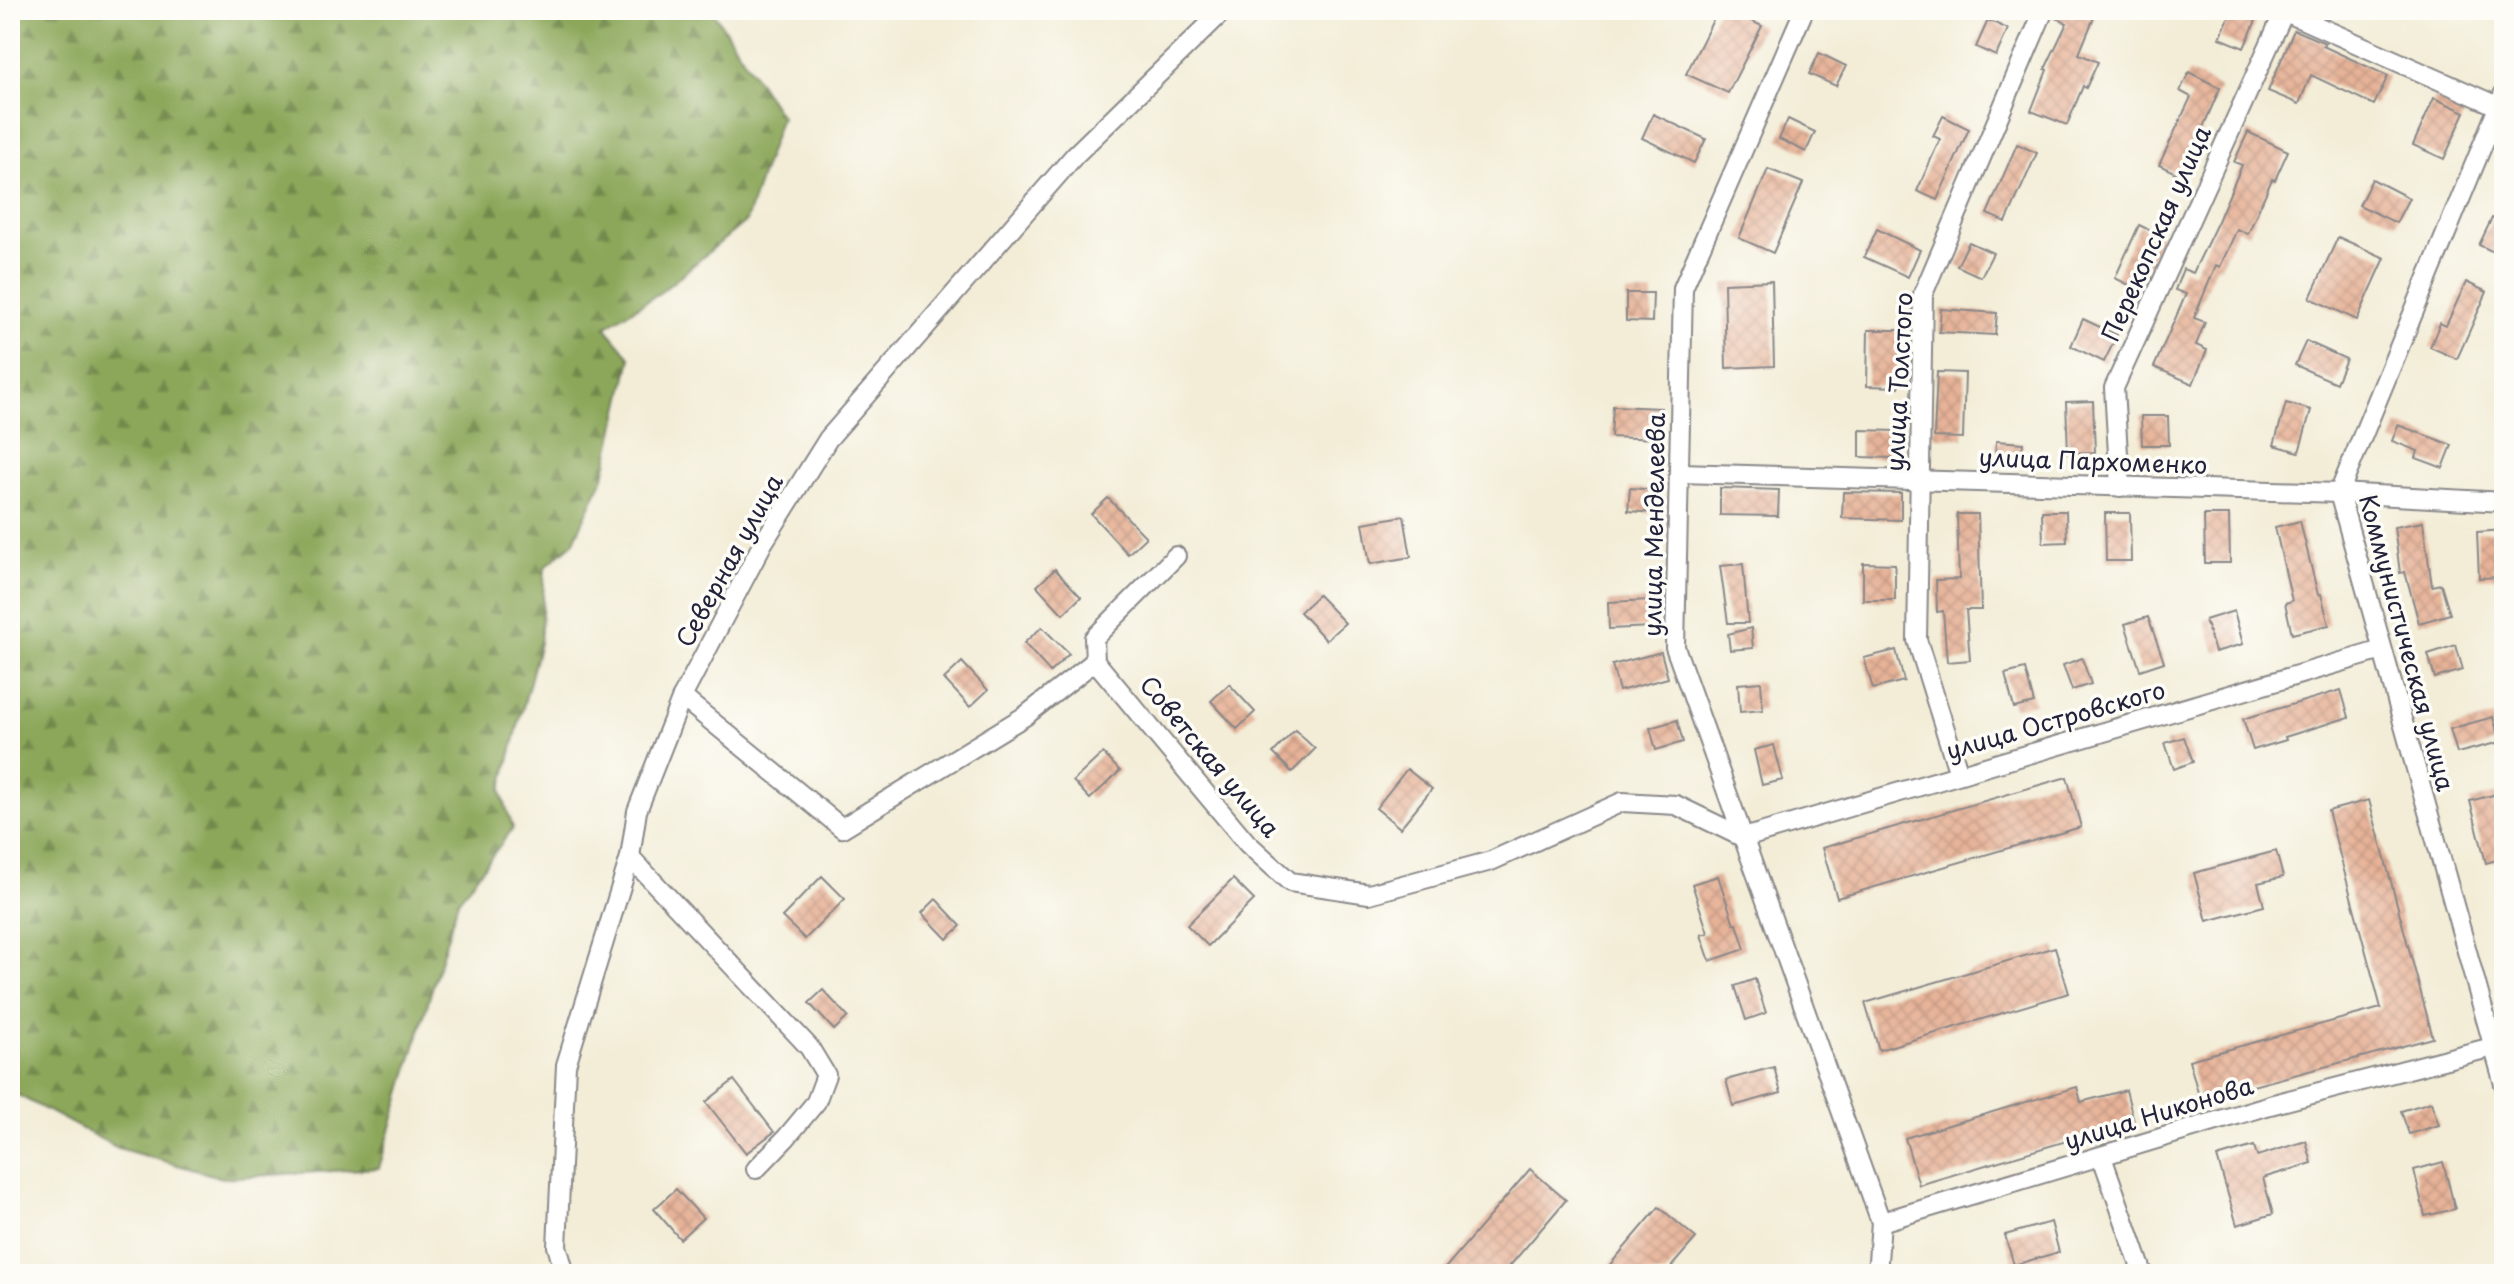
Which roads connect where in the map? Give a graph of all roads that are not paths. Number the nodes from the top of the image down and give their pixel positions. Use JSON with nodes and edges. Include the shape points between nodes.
{"nodes":[{"id":1,"x":1224,"y":10,"type":"edge"},
{"id":2,"x":1804,"y":10,"type":"edge"},
{"id":3,"x":2044,"y":10,"type":"edge"},
{"id":4,"x":2283,"y":10,"type":"edge"},
{"id":5,"x":2502,"y":102,"type":"edge"},
{"id":6,"x":1680,"y":473,"type":"junction"},
{"id":7,"x":1919,"y":480,"type":"junction"},
{"id":8,"x":2120,"y":487,"type":"junction"},
{"id":9,"x":2339,"y":493,"type":"junction"},
{"id":10,"x":2504,"y":502,"type":"edge"},
{"id":11,"x":1176,"y":556,"type":"dead end"},
{"id":12,"x":2382,"y":650,"type":"junction"},
{"id":13,"x":1095,"y":661,"type":"junction"},
{"id":14,"x":682,"y":697,"type":"junction"},
{"id":15,"x":1959,"y":774,"type":"junction"},
{"id":16,"x":1744,"y":838,"type":"junction"},
{"id":17,"x":630,"y":857,"type":"junction"},
{"id":18,"x":2499,"y":1045,"type":"edge"},
{"id":19,"x":2504,"y":1084,"type":"edge"},
{"id":20,"x":2102,"y":1157,"type":"junction"},
{"id":21,"x":756,"y":1169,"type":"dead end"},
{"id":22,"x":1881,"y":1222,"type":"junction"},
{"id":23,"x":565,"y":1274,"type":"edge"},
{"id":24,"x":1877,"y":1274,"type":"edge"},
{"id":25,"x":2143,"y":1274,"type":"edge"}],
"edges":[{"from":1,"to":14,"type":"street","name":"Северная улица","via":[[1075,155],[828,439],[763,543]]},
{"from":2,"to":6,"type":"street","name":"улица Менделеева","via":[[1683,288]]},
{"from":3,"to":7,"type":"street","name":"улица Толстого","via":[[1923,294]]},
{"from":4,"to":5,"type":"street"},
{"from":4,"to":8,"type":"street","name":"Перекопская улица","via":[[2114,388]]},
{"from":5,"to":9,"type":"street","name":"Коммунистическая улица"},
{"from":6,"to":7,"type":"street","name":"улица Пархоменко"},
{"from":6,"to":16,"type":"street","name":"улица Менделеева","via":[[1675,647]]},
{"from":7,"to":8,"type":"street","name":"улица Пархоменко"},
{"from":7,"to":15,"type":"street","name":"улица Толстого","via":[[1917,640]]},
{"from":8,"to":9,"type":"street","name":"улица Пархоменко"},
{"from":9,"to":10,"type":"street","name":"улица Пархоменко"},
{"from":9,"to":12,"type":"street","name":"Коммунистическая улица"},
{"from":11,"to":13,"type":"street","via":[[1094,638]]},
{"from":12,"to":15,"type":"street","name":"улица Островского"},
{"from":12,"to":18,"type":"street","name":"Коммунистическая улица"},
{"from":13,"to":14,"type":"street","via":[[1025,716],[842,828]]},
{"from":13,"to":16,"type":"street","name":"Советская улица","via":[[1247,843],[1290,882],[1369,894],[1491,861],[1622,802],[1676,805]]},
{"from":14,"to":17,"type":"street","name":"Северная улица","via":[[637,811]]},
{"from":15,"to":16,"type":"street","name":"улица Островского"},
{"from":16,"to":22,"type":"street","name":"улица Менделеева"},
{"from":17,"to":21,"type":"street","via":[[809,1047],[826,1075],[816,1102]]},
{"from":17,"to":23,"type":"street","name":"Северная улица","via":[[566,1065],[557,1246]]},
{"from":18,"to":19,"type":"street","name":"Коммунистическая улица"},
{"from":18,"to":20,"type":"street","name":"улица Никонова","via":[[2270,1105]]},
{"from":20,"to":22,"type":"street","name":"улица Никонова"},
{"from":20,"to":25,"type":"street"},
{"from":22,"to":24,"type":"street"}]}
